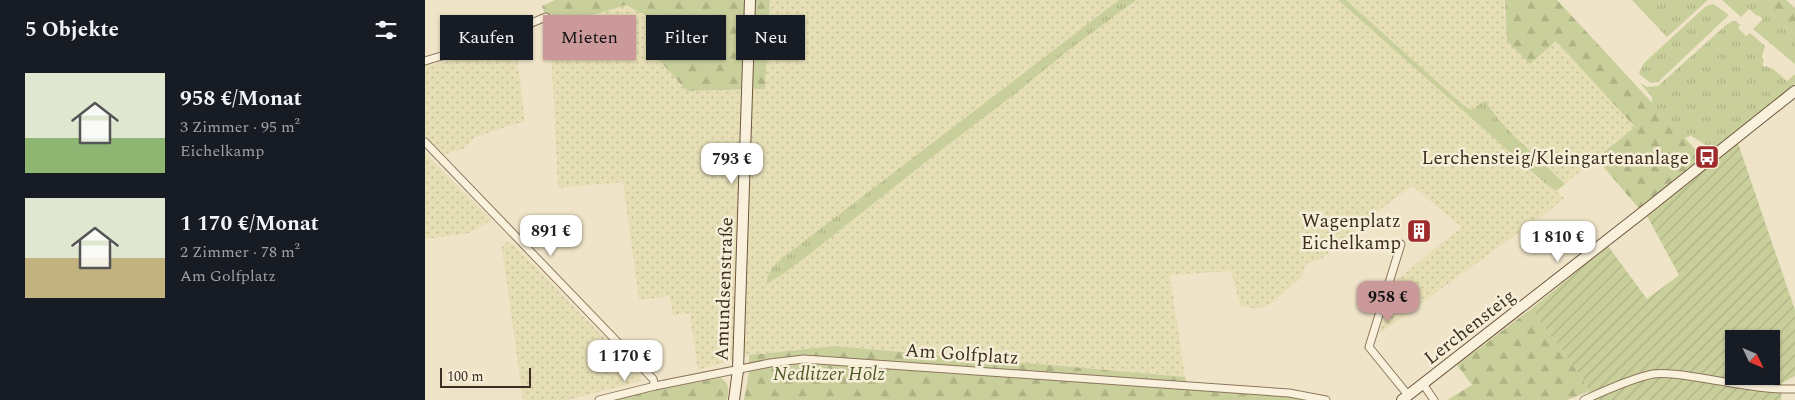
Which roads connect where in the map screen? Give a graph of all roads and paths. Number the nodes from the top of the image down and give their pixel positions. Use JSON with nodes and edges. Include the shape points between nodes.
{"nodes":[{"id":1,"x":750,"y":0,"type":"edge"},
{"id":2,"x":543,"y":18,"type":"edge"},
{"id":3,"x":425,"y":61,"type":"edge"},
{"id":4,"x":1795,"y":91,"type":"edge"},
{"id":5,"x":425,"y":142,"type":"edge"},
{"id":6,"x":1401,"y":244,"type":"dead end"},
{"id":7,"x":738,"y":370,"type":"junction"},
{"id":8,"x":1423,"y":384,"type":"junction"},
{"id":9,"x":655,"y":386,"type":"junction"},
{"id":10,"x":1795,"y":389,"type":"edge"},
{"id":11,"x":1405,"y":398,"type":"edge"},
{"id":12,"x":599,"y":400,"type":"edge"},
{"id":13,"x":734,"y":400,"type":"edge"},
{"id":14,"x":1326,"y":400,"type":"edge"},
{"id":15,"x":1434,"y":400,"type":"edge"},
{"id":16,"x":1584,"y":400,"type":"edge"}],
"edges":[{"from":1,"to":7,"type":"street","name":"Amundsenstraße"},
{"from":2,"to":3,"type":"street","via":[[475,46]]},
{"from":4,"to":8,"type":"street","name":"Lerchensteig"},
{"from":5,"to":9,"type":"street","via":[[653,379]]},
{"from":6,"to":11,"type":"street","via":[[1369,347]]},
{"from":7,"to":9,"type":"street","name":"Am Golfplatz"},
{"from":7,"to":13,"type":"street","name":"Amundsenstraße"},
{"from":7,"to":14,"type":"street","name":"Am Golfplatz","via":[[804,359],[1289,392]]},
{"from":8,"to":11,"type":"street","name":"Lerchensteig"},
{"from":8,"to":15,"type":"street","name":"Lerchensteig"},
{"from":9,"to":12,"type":"street","name":"Am Golfplatz"},
{"from":10,"to":16,"type":"street","via":[[1770,389],[1653,374]]}]}
